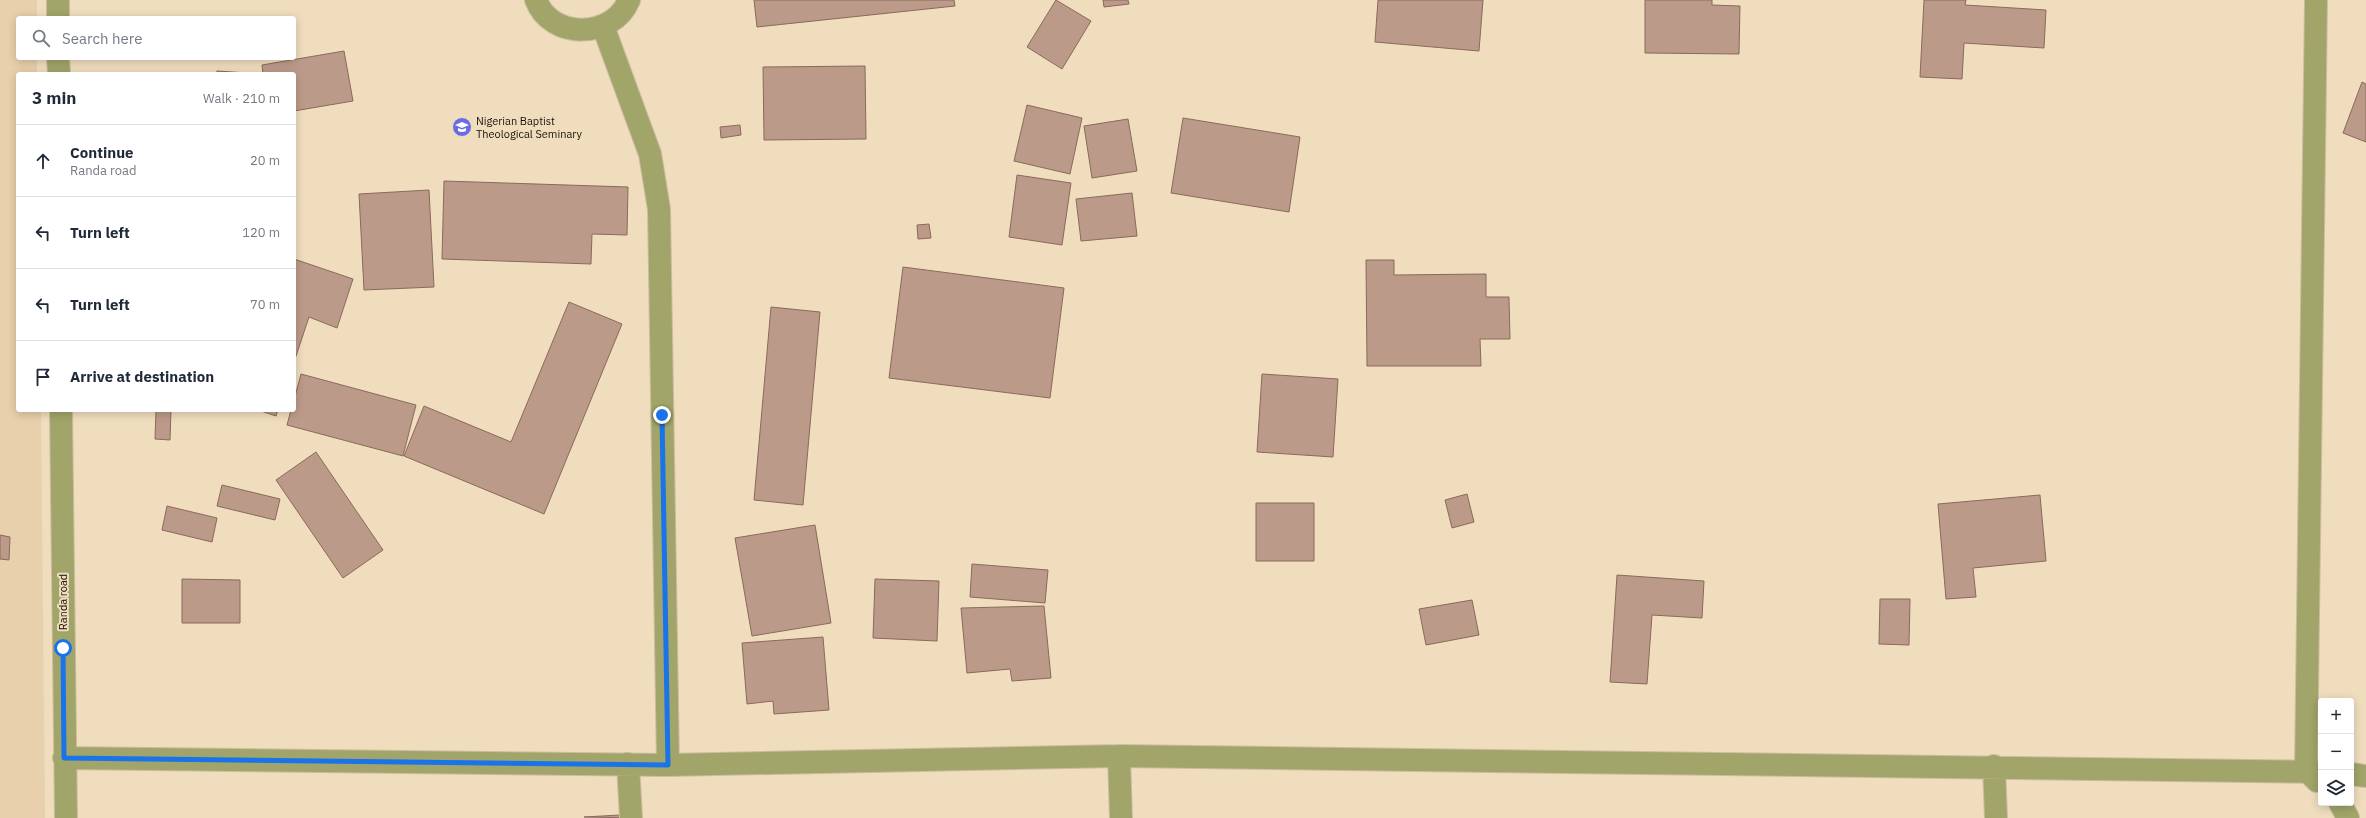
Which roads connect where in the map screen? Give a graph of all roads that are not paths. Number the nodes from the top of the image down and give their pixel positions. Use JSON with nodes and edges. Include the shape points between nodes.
{"nodes":[{"id":1,"x":58,"y":0,"type":"edge"},
{"id":2,"x":536,"y":0,"type":"edge"},
{"id":3,"x":628,"y":0,"type":"edge"},
{"id":4,"x":2316,"y":0,"type":"edge"},
{"id":5,"x":58,"y":16,"type":"edge"},
{"id":6,"x":603,"y":26,"type":"junction"},
{"id":7,"x":58,"y":60,"type":"edge"},
{"id":8,"x":59,"y":72,"type":"edge"},
{"id":9,"x":61,"y":412,"type":"edge"},
{"id":10,"x":1119,"y":756,"type":"junction"},
{"id":11,"x":64,"y":758,"type":"junction"},
{"id":12,"x":628,"y":764,"type":"junction"},
{"id":13,"x":668,"y":765,"type":"junction"},
{"id":14,"x":1994,"y":766,"type":"junction"},
{"id":15,"x":2354,"y":774,"type":"edge"},
{"id":16,"x":2316,"y":776,"type":"edge"},
{"id":17,"x":2366,"y":776,"type":"edge"},
{"id":18,"x":2342,"y":806,"type":"edge"},
{"id":19,"x":66,"y":818,"type":"edge"},
{"id":20,"x":631,"y":818,"type":"edge"},
{"id":21,"x":1121,"y":818,"type":"edge"},
{"id":22,"x":1996,"y":818,"type":"edge"},
{"id":23,"x":2348,"y":818,"type":"edge"}],
"edges":[{"from":1,"to":5,"type":"street"},
{"from":2,"to":6,"type":"street","via":[[547,16],[559,25],[574,30],[589,30]]},
{"from":3,"to":6,"type":"street","via":[[617,18]]},
{"from":4,"to":16,"type":"street"},
{"from":6,"to":13,"type":"street","via":[[650,154],[659,209]]},
{"from":7,"to":8,"type":"street"},
{"from":9,"to":11,"type":"street","name":"Randa road"},
{"from":10,"to":13,"type":"street"},
{"from":10,"to":14,"type":"street"},
{"from":10,"to":21,"type":"street"},
{"from":11,"to":12,"type":"street"},
{"from":11,"to":19,"type":"street","name":"Randa road"},
{"from":12,"to":13,"type":"street"},
{"from":12,"to":20,"type":"street"},
{"from":14,"to":16,"type":"street"},
{"from":14,"to":22,"type":"street"},
{"from":15,"to":17,"type":"street"},
{"from":18,"to":23,"type":"street"}]}
